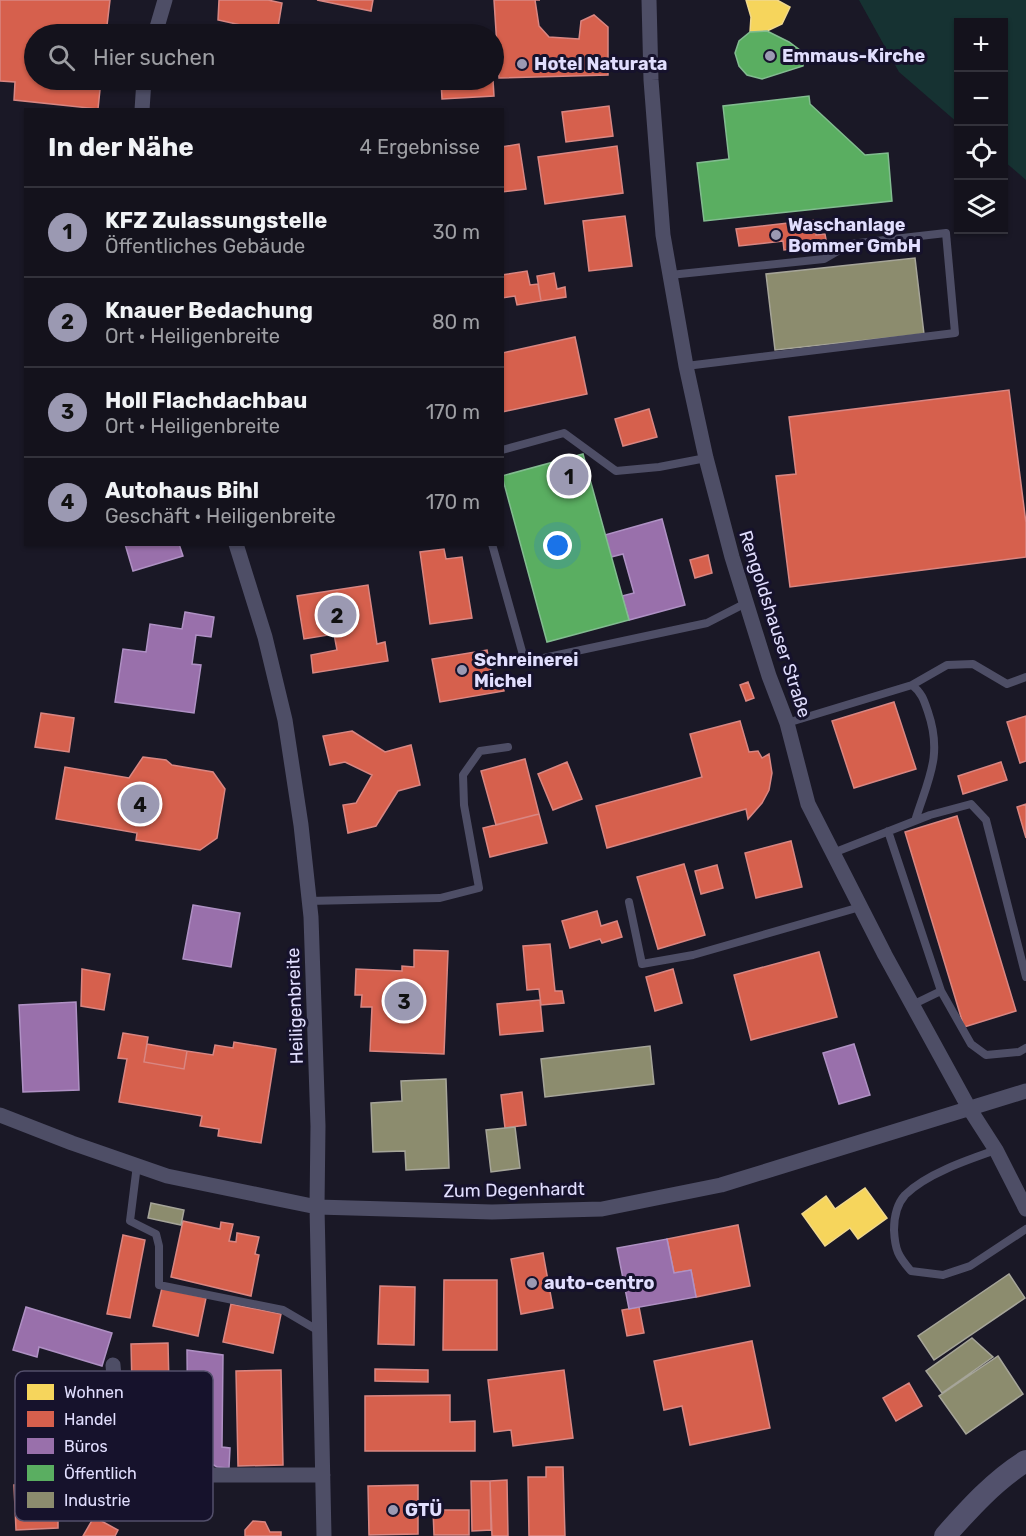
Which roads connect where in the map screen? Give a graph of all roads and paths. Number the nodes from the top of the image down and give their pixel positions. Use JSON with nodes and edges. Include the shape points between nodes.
{"nodes":[{"id":1,"x":165,"y":0,"type":"edge"},
{"id":2,"x":649,"y":0,"type":"edge"},
{"id":3,"x":158,"y":24,"type":"edge"},
{"id":4,"x":143,"y":90,"type":"edge"},
{"id":5,"x":142,"y":108,"type":"edge"},
{"id":6,"x":670,"y":275,"type":"junction"},
{"id":7,"x":686,"y":366,"type":"junction"},
{"id":8,"x":504,"y":449,"type":"edge"},
{"id":9,"x":706,"y":458,"type":"junction"},
{"id":10,"x":237,"y":546,"type":"edge"},
{"id":11,"x":493,"y":546,"type":"edge"},
{"id":12,"x":746,"y":603,"type":"junction"},
{"id":13,"x":1026,"y":677,"type":"edge"},
{"id":14,"x":912,"y":685,"type":"junction"},
{"id":15,"x":787,"y":723,"type":"junction"},
{"id":16,"x":508,"y":747,"type":"dead end"},
{"id":17,"x":915,"y":821,"type":"junction"},
{"id":18,"x":888,"y":831,"type":"junction"},
{"id":19,"x":833,"y":853,"type":"junction"},
{"id":20,"x":308,"y":901,"type":"junction"},
{"id":21,"x":629,"y":902,"type":"dead end"},
{"id":22,"x":860,"y":907,"type":"junction"},
{"id":23,"x":1026,"y":976,"type":"edge"},
{"id":24,"x":941,"y":991,"type":"junction"},
{"id":25,"x":912,"y":1005,"type":"junction"},
{"id":26,"x":1026,"y":1048,"type":"edge"},
{"id":27,"x":1026,"y":1091,"type":"edge"},
{"id":28,"x":969,"y":1108,"type":"junction"},
{"id":29,"x":0,"y":1115,"type":"edge"},
{"id":30,"x":996,"y":1150,"type":"junction"},
{"id":31,"x":137,"y":1166,"type":"junction"},
{"id":32,"x":317,"y":1208,"type":"junction"},
{"id":33,"x":1026,"y":1209,"type":"edge"},
{"id":34,"x":1026,"y":1229,"type":"edge"},
{"id":35,"x":320,"y":1332,"type":"junction"},
{"id":36,"x":113,"y":1365,"type":"dead end"},
{"id":37,"x":114,"y":1371,"type":"edge"},
{"id":38,"x":1022,"y":1462,"type":"edge"},
{"id":39,"x":213,"y":1475,"type":"edge"},
{"id":40,"x":323,"y":1475,"type":"junction"},
{"id":41,"x":324,"y":1536,"type":"edge"},
{"id":42,"x":945,"y":1536,"type":"edge"}],
"edges":[{"from":1,"to":3,"type":"street"},
{"from":2,"to":6,"type":"street","name":"Rengoldshauser Straße","via":[[651,89]]},
{"from":4,"to":5,"type":"street"},
{"from":6,"to":7,"type":"street","name":"Rengoldshauser Straße"},
{"from":6,"to":7,"type":"lane","via":[[824,259],[850,244],[946,232],[955,333]]},
{"from":7,"to":9,"type":"street","name":"Rengoldshauser Straße"},
{"from":8,"to":9,"type":"lane","via":[[564,433],[616,471]]},
{"from":9,"to":12,"type":"street","name":"Rengoldshauser Straße"},
{"from":10,"to":20,"type":"street","name":"Heiligenbreite","via":[[285,720]]},
{"from":11,"to":12,"type":"lane","via":[[525,662],[707,622]]},
{"from":12,"to":15,"type":"street","name":"Rengoldshauser Straße"},
{"from":13,"to":14,"type":"lane","via":[[1007,684],[973,664],[947,665]]},
{"from":14,"to":15,"type":"lane"},
{"from":14,"to":17,"type":"lane","via":[[922,693],[934,731],[936,756]]},
{"from":15,"to":19,"type":"street","name":"Rengoldshauser Straße","via":[[808,804]]},
{"from":16,"to":20,"type":"lane","via":[[480,751],[463,775],[464,805],[479,888],[440,898]]},
{"from":17,"to":18,"type":"lane"},
{"from":17,"to":23,"type":"lane","via":[[971,804],[986,820]]},
{"from":18,"to":19,"type":"lane"},
{"from":18,"to":24,"type":"lane"},
{"from":19,"to":22,"type":"street","name":"Rengoldshauser Straße"},
{"from":20,"to":32,"type":"street","name":"Heiligenbreite","via":[[315,1033]]},
{"from":21,"to":22,"type":"lane","via":[[642,964],[693,955]]},
{"from":22,"to":25,"type":"street","name":"Rengoldshauser Straße"},
{"from":24,"to":25,"type":"lane"},
{"from":24,"to":26,"type":"lane","via":[[971,1044],[986,1055]]},
{"from":25,"to":28,"type":"street","name":"Rengoldshauser Straße"},
{"from":27,"to":28,"type":"street","name":"Zum Degenhardt"},
{"from":28,"to":30,"type":"street","name":"Rengoldshauser Straße"},
{"from":28,"to":32,"type":"street","name":"Zum Degenhardt","via":[[721,1185],[602,1209],[492,1212]]},
{"from":29,"to":31,"type":"street","name":"Zum Degenhardt"},
{"from":30,"to":33,"type":"street","name":"Rengoldshauser Straße"},
{"from":30,"to":34,"type":"lane","via":[[930,1178],[904,1196],[894,1226],[898,1256],[912,1271],[943,1275],[970,1266]]},
{"from":31,"to":32,"type":"street","name":"Zum Degenhardt"},
{"from":31,"to":35,"type":"lane","via":[[130,1221],[156,1234],[159,1286],[283,1310]]},
{"from":32,"to":35,"type":"street","name":"Heiligenbreite"},
{"from":35,"to":40,"type":"street","name":"Heiligenbreite"},
{"from":36,"to":37,"type":"street"},
{"from":38,"to":42,"type":"main road"},
{"from":39,"to":40,"type":"street"},
{"from":40,"to":41,"type":"street","name":"Heiligenbreite"}]}
